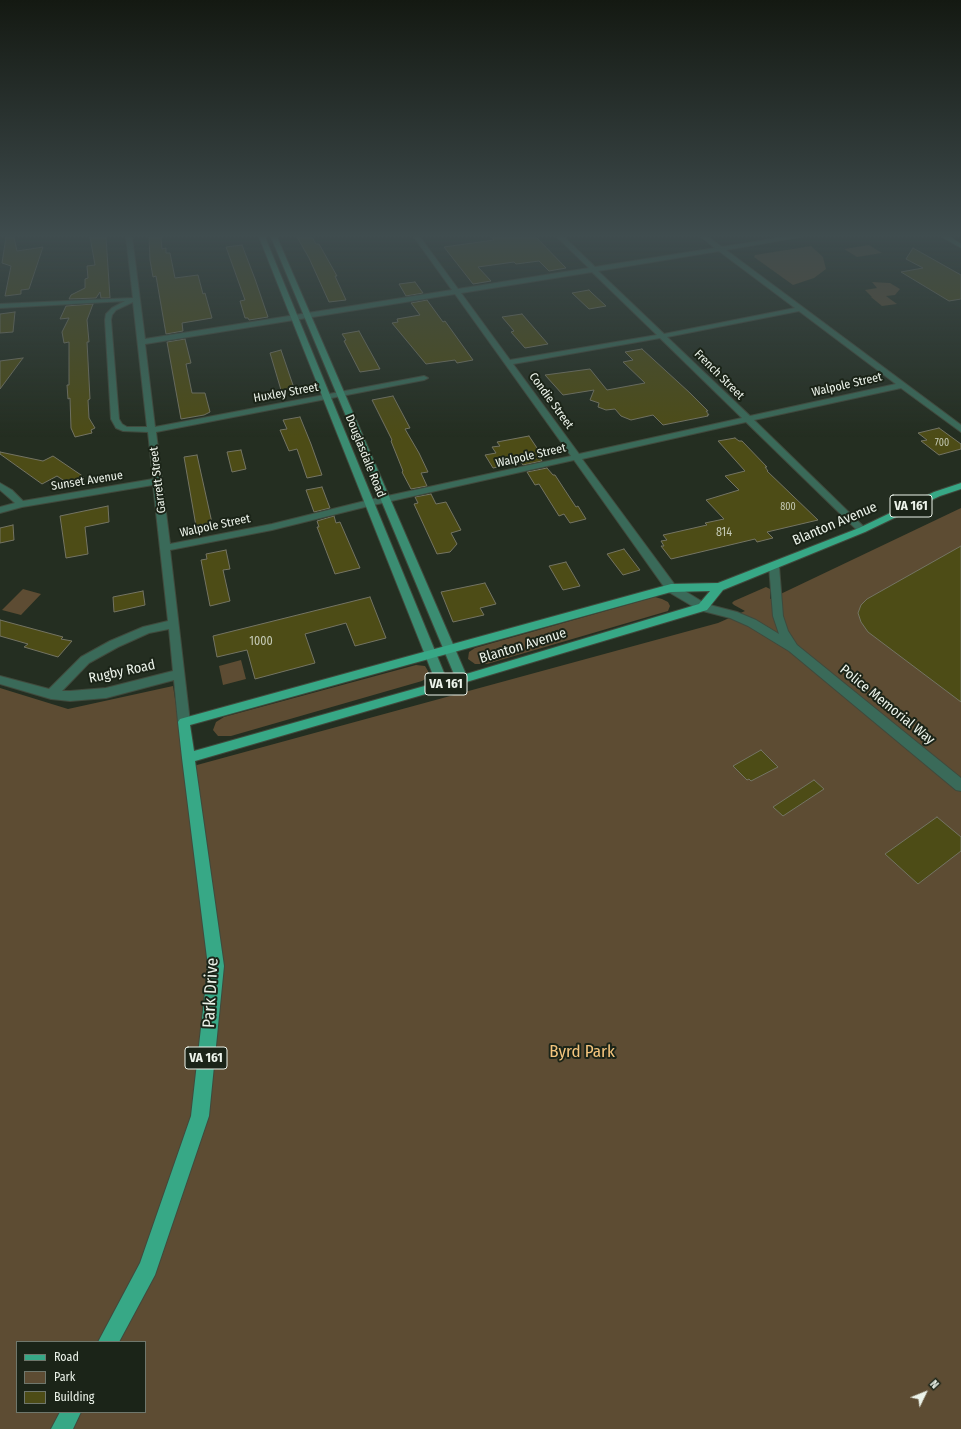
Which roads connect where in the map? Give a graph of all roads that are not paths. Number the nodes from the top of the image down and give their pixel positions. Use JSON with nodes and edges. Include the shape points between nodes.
{"nodes":[{"id":1,"x":45,"y":304,"type":"edge"},
{"id":2,"x":125,"y":304,"type":"edge"},
{"id":3,"x":136,"y":304,"type":"edge"},
{"id":4,"x":289,"y":304,"type":"edge"},
{"id":5,"x":302,"y":304,"type":"edge"},
{"id":6,"x":383,"y":304,"type":"edge"},
{"id":7,"x":465,"y":304,"type":"edge"},
{"id":8,"x":628,"y":304,"type":"edge"},
{"id":9,"x":793,"y":304,"type":"edge"},
{"id":10,"x":0,"y":306,"type":"edge"},
{"id":11,"x":800,"y":309,"type":"junction"},
{"id":12,"x":307,"y":316,"type":"junction"},
{"id":13,"x":295,"y":318,"type":"junction"},
{"id":14,"x":662,"y":336,"type":"junction"},
{"id":15,"x":142,"y":342,"type":"junction"},
{"id":16,"x":508,"y":363,"type":"junction"},
{"id":17,"x":424,"y":378,"type":"dead end"},
{"id":18,"x":902,"y":385,"type":"junction"},
{"id":19,"x":341,"y":395,"type":"junction"},
{"id":20,"x":327,"y":398,"type":"junction"},
{"id":21,"x":747,"y":420,"type":"junction"},
{"id":22,"x":961,"y":429,"type":"edge"},
{"id":23,"x":152,"y":430,"type":"junction"},
{"id":24,"x":576,"y":458,"type":"junction"},
{"id":25,"x":158,"y":481,"type":"junction"},
{"id":26,"x":0,"y":486,"type":"edge"},
{"id":27,"x":961,"y":486,"type":"edge"},
{"id":28,"x":386,"y":500,"type":"junction"},
{"id":29,"x":370,"y":503,"type":"junction"},
{"id":30,"x":20,"y":504,"type":"junction"},
{"id":31,"x":0,"y":510,"type":"edge"},
{"id":32,"x":862,"y":530,"type":"junction"},
{"id":33,"x":166,"y":548,"type":"junction"},
{"id":34,"x":774,"y":566,"type":"junction"},
{"id":35,"x":719,"y":587,"type":"junction"},
{"id":36,"x":671,"y":588,"type":"junction"},
{"id":37,"x":703,"y":607,"type":"junction"},
{"id":38,"x":174,"y":624,"type":"junction"},
{"id":39,"x":793,"y":648,"type":"junction"},
{"id":40,"x":450,"y":650,"type":"junction"},
{"id":41,"x":431,"y":655,"type":"junction"},
{"id":42,"x":179,"y":674,"type":"junction"},
{"id":43,"x":462,"y":679,"type":"junction"},
{"id":44,"x":0,"y":680,"type":"edge"},
{"id":45,"x":443,"y":685,"type":"junction"},
{"id":46,"x":51,"y":694,"type":"junction"},
{"id":47,"x":184,"y":722,"type":"junction"},
{"id":48,"x":188,"y":758,"type":"junction"},
{"id":49,"x":961,"y":786,"type":"edge"},
{"id":50,"x":109,"y":1341,"type":"edge"},
{"id":51,"x":70,"y":1413,"type":"edge"},
{"id":52,"x":62,"y":1429,"type":"edge"}],
"edges":[{"from":1,"to":10,"type":"street"},
{"from":2,"to":23,"type":"street","name":"Huxley Street","via":[[114,309],[108,320],[115,419],[119,426],[126,429]]},
{"from":3,"to":15,"type":"street","name":"Garrett Street"},
{"from":4,"to":13,"type":"street","name":"Douglasdale Road"},
{"from":5,"to":12,"type":"street","name":"Douglasdale Road"},
{"from":6,"to":12,"type":"street"},
{"from":7,"to":16,"type":"street","name":"Condie Street"},
{"from":8,"to":14,"type":"street","name":"French Street"},
{"from":9,"to":11,"type":"street"},
{"from":11,"to":14,"type":"street"},
{"from":11,"to":18,"type":"street"},
{"from":12,"to":13,"type":"street"},
{"from":12,"to":19,"type":"street","name":"Douglasdale Road"},
{"from":13,"to":15,"type":"street"},
{"from":13,"to":20,"type":"street","name":"Douglasdale Road"},
{"from":14,"to":16,"type":"street"},
{"from":14,"to":21,"type":"street","name":"French Street"},
{"from":15,"to":23,"type":"street","name":"Garrett Street"},
{"from":16,"to":24,"type":"street","name":"Condie Street"},
{"from":17,"to":19,"type":"street","name":"Huxley Street"},
{"from":18,"to":21,"type":"street","name":"Walpole Street"},
{"from":18,"to":22,"type":"street"},
{"from":19,"to":20,"type":"street","name":"Huxley Street"},
{"from":19,"to":28,"type":"street","name":"Douglasdale Road"},
{"from":20,"to":23,"type":"street","name":"Huxley Street"},
{"from":20,"to":29,"type":"street","name":"Douglasdale Road"},
{"from":21,"to":24,"type":"street","name":"Walpole Street"},
{"from":21,"to":32,"type":"street","name":"French Street"},
{"from":23,"to":25,"type":"street","name":"Garrett Street"},
{"from":24,"to":28,"type":"street","name":"Walpole Street"},
{"from":24,"to":36,"type":"street","name":"Condie Street"},
{"from":25,"to":30,"type":"street","name":"Sunset Avenue"},
{"from":25,"to":33,"type":"street","name":"Garrett Street"},
{"from":26,"to":30,"type":"street"},
{"from":27,"to":32,"type":"main road","name":"Blanton Avenue","number":"VA 161","via":[[937,494]]},
{"from":28,"to":29,"type":"street","name":"Walpole Street"},
{"from":28,"to":40,"type":"street","name":"Douglasdale Road"},
{"from":29,"to":33,"type":"street","name":"Walpole Street","via":[[272,527]]},
{"from":29,"to":41,"type":"street","name":"Douglasdale Road"},
{"from":30,"to":31,"type":"street","name":"Sunset Avenue"},
{"from":32,"to":34,"type":"main road","name":"Blanton Avenue","number":"VA 161"},
{"from":33,"to":38,"type":"street","name":"Garrett Street"},
{"from":34,"to":35,"type":"main road","name":"Blanton Avenue","number":"VA 161"},
{"from":34,"to":39,"type":"street","name":"Police Memorial Way","via":[[778,616],[783,632]]},
{"from":35,"to":36,"type":"main road","name":"Blanton Avenue","number":"VA 161"},
{"from":35,"to":37,"type":"main road"},
{"from":36,"to":37,"type":"street","name":"Condie Street"},
{"from":36,"to":40,"type":"main road","name":"Blanton Avenue","number":"VA 161"},
{"from":37,"to":39,"type":"street","name":"Police Memorial Way","via":[[752,623]]},
{"from":37,"to":43,"type":"main road","name":"Blanton Avenue","number":"VA 161"},
{"from":38,"to":42,"type":"street","name":"Garrett Street"},
{"from":38,"to":46,"type":"street","via":[[147,630],[85,660]]},
{"from":39,"to":49,"type":"street","name":"Police Memorial Way"},
{"from":40,"to":41,"type":"main road","name":"Blanton Avenue","number":"VA 161"},
{"from":40,"to":43,"type":"street","name":"Douglasdale Road"},
{"from":41,"to":45,"type":"street","name":"Douglasdale Road"},
{"from":41,"to":47,"type":"main road","name":"Blanton Avenue","number":"VA 161"},
{"from":42,"to":46,"type":"street","name":"Rugby Road","via":[[106,693],[70,696]]},
{"from":42,"to":47,"type":"street","name":"Garrett Street"},
{"from":43,"to":45,"type":"main road","name":"Blanton Avenue","number":"VA 161"},
{"from":44,"to":46,"type":"street","name":"Rugby Road"},
{"from":45,"to":48,"type":"main road","name":"Blanton Avenue","number":"VA 161"},
{"from":47,"to":48,"type":"main road","name":"Park Drive","number":"VA 161"},
{"from":48,"to":50,"type":"main road","name":"Park Drive","number":"VA 161","via":[[216,966],[200,1116],[148,1268]]},
{"from":51,"to":52,"type":"main road"}]}
